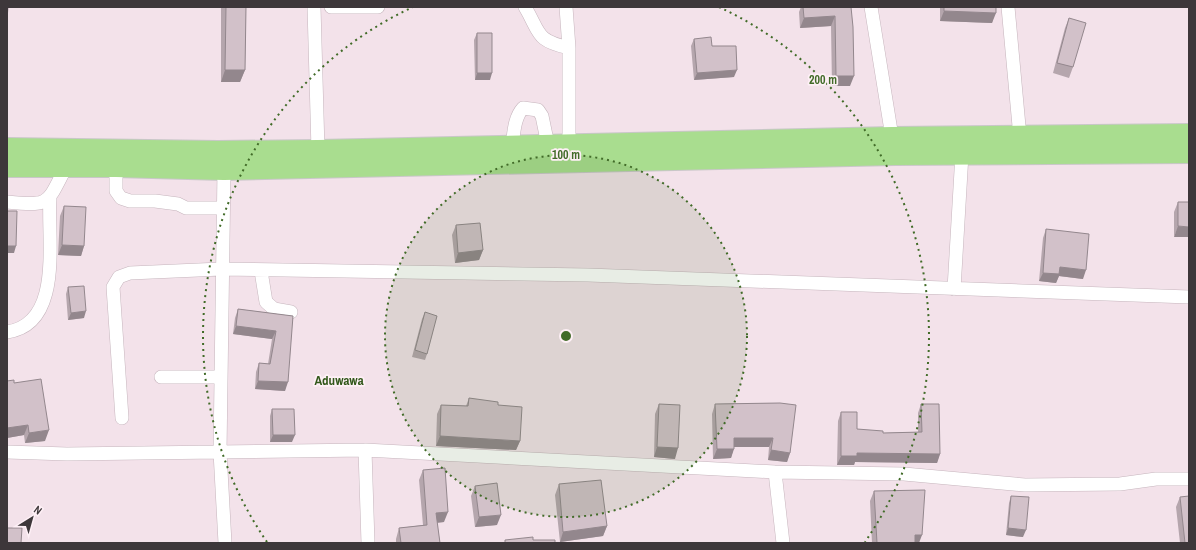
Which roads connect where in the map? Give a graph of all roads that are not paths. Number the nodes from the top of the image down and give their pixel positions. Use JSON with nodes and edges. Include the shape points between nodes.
{"nodes":[{"id":1,"x":314,"y":7,"type":"edge"},
{"id":2,"x":331,"y":7,"type":"edge"},
{"id":3,"x":378,"y":7,"type":"edge"},
{"id":4,"x":526,"y":7,"type":"edge"},
{"id":5,"x":566,"y":7,"type":"edge"},
{"id":6,"x":871,"y":7,"type":"edge"},
{"id":7,"x":1008,"y":7,"type":"edge"},
{"id":8,"x":569,"y":48,"type":"junction"},
{"id":9,"x":1189,"y":134,"type":"edge"},
{"id":10,"x":892,"y":137,"type":"junction"},
{"id":11,"x":1020,"y":137,"type":"junction"},
{"id":12,"x":569,"y":144,"type":"junction"},
{"id":13,"x":548,"y":145,"type":"junction"},
{"id":14,"x":512,"y":146,"type":"junction"},
{"id":15,"x":7,"y":148,"type":"edge"},
{"id":16,"x":318,"y":150,"type":"junction"},
{"id":17,"x":1189,"y":153,"type":"edge"},
{"id":18,"x":962,"y":154,"type":"junction"},
{"id":19,"x":7,"y":166,"type":"edge"},
{"id":20,"x":66,"y":167,"type":"junction"},
{"id":21,"x":116,"y":167,"type":"junction"},
{"id":22,"x":224,"y":170,"type":"junction"},
{"id":23,"x":50,"y":198,"type":"junction"},
{"id":24,"x":7,"y":202,"type":"edge"},
{"id":25,"x":222,"y":208,"type":"junction"},
{"id":26,"x":221,"y":269,"type":"junction"},
{"id":27,"x":261,"y":271,"type":"junction"},
{"id":28,"x":954,"y":289,"type":"junction"},
{"id":29,"x":1189,"y":297,"type":"edge"},
{"id":30,"x":291,"y":312,"type":"dead end"},
{"id":31,"x":7,"y":332,"type":"edge"},
{"id":32,"x":160,"y":377,"type":"dead end"},
{"id":33,"x":220,"y":377,"type":"junction"},
{"id":34,"x":122,"y":418,"type":"dead end"},
{"id":35,"x":365,"y":450,"type":"junction"},
{"id":36,"x":7,"y":452,"type":"edge"},
{"id":37,"x":220,"y":452,"type":"junction"},
{"id":38,"x":776,"y":472,"type":"junction"},
{"id":39,"x":1189,"y":479,"type":"edge"},
{"id":40,"x":225,"y":543,"type":"edge"},
{"id":41,"x":368,"y":543,"type":"edge"},
{"id":42,"x":783,"y":543,"type":"edge"}],
"edges":[{"from":1,"to":16,"type":"street"},
{"from":2,"to":3,"type":"street"},
{"from":4,"to":8,"type":"street","via":[[536,30],[544,39],[554,45]]},
{"from":5,"to":8,"type":"street"},
{"from":6,"to":10,"type":"street"},
{"from":7,"to":11,"type":"street"},
{"from":8,"to":12,"type":"street"},
{"from":9,"to":11,"type":"highway"},
{"from":10,"to":11,"type":"highway"},
{"from":10,"to":12,"type":"highway"},
{"from":12,"to":13,"type":"highway"},
{"from":13,"to":14,"type":"highway"},
{"from":13,"to":14,"type":"street","via":[[542,116],[538,110],[523,108],[515,122]]},
{"from":14,"to":16,"type":"highway"},
{"from":15,"to":16,"type":"highway"},
{"from":17,"to":18,"type":"highway"},
{"from":18,"to":22,"type":"highway"},
{"from":18,"to":28,"type":"street"},
{"from":19,"to":20,"type":"highway"},
{"from":20,"to":21,"type":"highway"},
{"from":20,"to":23,"type":"street"},
{"from":21,"to":22,"type":"highway"},
{"from":21,"to":25,"type":"street","via":[[116,191],[121,198],[130,201],[178,204],[186,208]]},
{"from":22,"to":25,"type":"street"},
{"from":23,"to":24,"type":"street","via":[[38,205]]},
{"from":23,"to":31,"type":"street","via":[[48,287],[41,308],[31,322]]},
{"from":25,"to":26,"type":"street"},
{"from":26,"to":27,"type":"street"},
{"from":26,"to":33,"type":"street"},
{"from":26,"to":34,"type":"street","via":[[130,273],[119,278],[113,287]]},
{"from":27,"to":28,"type":"street","via":[[588,275]]},
{"from":27,"to":30,"type":"street","via":[[266,302],[274,309]]},
{"from":28,"to":29,"type":"street"},
{"from":32,"to":33,"type":"street"},
{"from":33,"to":37,"type":"street"},
{"from":35,"to":37,"type":"street"},
{"from":35,"to":38,"type":"street"},
{"from":35,"to":41,"type":"street"},
{"from":36,"to":37,"type":"street"},
{"from":37,"to":40,"type":"street"},
{"from":38,"to":39,"type":"street","via":[[904,474],[1025,485],[1120,484],[1156,479]]},
{"from":38,"to":42,"type":"street"}]}
